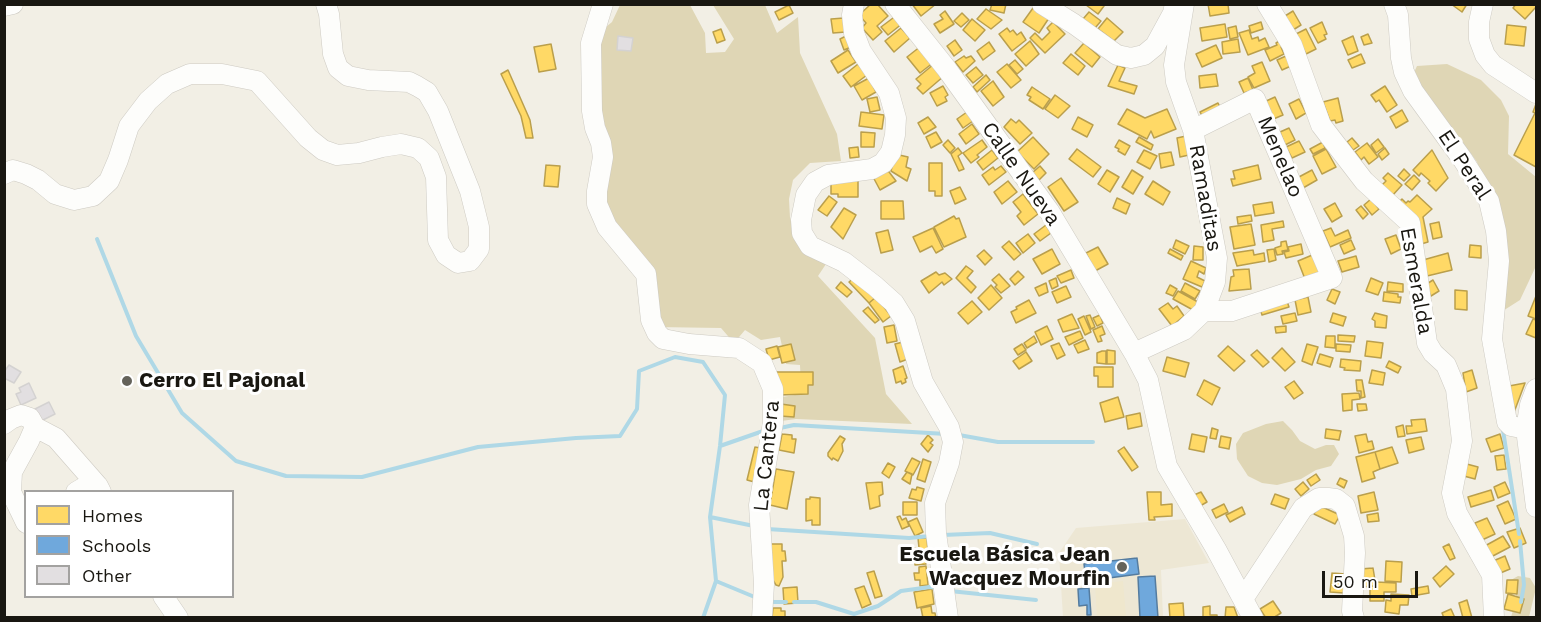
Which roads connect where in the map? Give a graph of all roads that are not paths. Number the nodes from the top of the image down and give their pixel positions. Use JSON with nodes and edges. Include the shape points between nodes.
{"nodes":[{"id":1,"x":14,"y":4,"type":"edge"},
{"id":2,"x":326,"y":4,"type":"edge"},
{"id":3,"x":603,"y":4,"type":"edge"},
{"id":4,"x":854,"y":4,"type":"edge"},
{"id":5,"x":895,"y":4,"type":"edge"},
{"id":6,"x":1042,"y":4,"type":"edge"},
{"id":7,"x":1175,"y":4,"type":"edge"},
{"id":8,"x":1184,"y":4,"type":"edge"},
{"id":9,"x":1267,"y":4,"type":"edge"},
{"id":10,"x":1394,"y":4,"type":"edge"},
{"id":11,"x":1483,"y":4,"type":"edge"},
{"id":12,"x":4,"y":6,"type":"edge"},
{"id":13,"x":1534,"y":86,"type":"edge"},
{"id":14,"x":1193,"y":130,"type":"junction"},
{"id":15,"x":4,"y":174,"type":"edge"},
{"id":16,"x":1204,"y":311,"type":"junction"},
{"id":17,"x":1134,"y":353,"type":"junction"},
{"id":18,"x":1536,"y":389,"type":"edge"},
{"id":19,"x":4,"y":424,"type":"edge"},
{"id":20,"x":35,"y":427,"type":"junction"},
{"id":21,"x":1526,"y":429,"type":"junction"},
{"id":22,"x":99,"y":489,"type":"edge"},
{"id":23,"x":79,"y":490,"type":"edge"},
{"id":24,"x":1536,"y":507,"type":"edge"},
{"id":25,"x":24,"y":519,"type":"edge"},
{"id":26,"x":164,"y":598,"type":"edge"},
{"id":27,"x":1243,"y":599,"type":"junction"},
{"id":28,"x":178,"y":618,"type":"edge"},
{"id":29,"x":762,"y":618,"type":"edge"},
{"id":30,"x":948,"y":618,"type":"edge"},
{"id":31,"x":1253,"y":618,"type":"edge"},
{"id":32,"x":1354,"y":618,"type":"edge"},
{"id":33,"x":1494,"y":618,"type":"edge"}],
"edges":[{"from":1,"to":12,"type":"street"},
{"from":2,"to":15,"type":"street","via":[[338,68],[348,76],[368,81],[409,82],[427,92],[438,111],[470,191],[478,227],[479,249],[470,261],[458,263],[446,255],[438,240],[436,177],[429,158],[418,148],[401,144],[337,155],[323,150],[257,81],[222,74],[190,74],[167,84],[148,101],[129,126],[109,181],[93,196],[74,200],[55,194],[26,174],[13,170]]},
{"from":3,"to":29,"type":"street","name":"La Cantera","via":[[591,43],[592,111],[603,157],[597,204],[607,227],[646,274],[651,320],[663,339],[739,348],[762,363],[773,388],[773,423],[759,505]]},
{"from":4,"to":30,"type":"street","via":[[854,33],[861,51],[889,93],[896,118],[895,135],[891,152],[883,163],[815,182],[806,195],[802,233],[810,246],[844,262],[894,303],[905,321],[923,382],[949,427],[953,442],[935,502]]},
{"from":5,"to":17,"type":"street","name":"Calle Nueva","via":[[1049,211]]},
{"from":6,"to":7,"type":"street","via":[[1117,55],[1131,58],[1144,55],[1155,46]]},
{"from":8,"to":14,"type":"street","name":"Ramaditas","via":[[1174,65]]},
{"from":9,"to":33,"type":"street","name":"Esmeralda","via":[[1292,45],[1321,125],[1364,181],[1410,223],[1427,343],[1446,365],[1455,389],[1462,441],[1452,493],[1456,513],[1492,575]]},
{"from":10,"to":21,"type":"street","name":"El Peral","via":[[1404,72],[1413,91],[1489,201],[1498,261],[1492,339],[1507,422]]},
{"from":11,"to":13,"type":"street","via":[[1479,39],[1485,55],[1493,65]]},
{"from":14,"to":16,"type":"street","name":"Ramaditas","via":[[1217,258],[1215,282]]},
{"from":14,"to":16,"type":"street","name":"Menelao","via":[[1255,99],[1332,278],[1232,311]]},
{"from":16,"to":17,"type":"street","name":"Ramaditas","via":[[1184,330]]},
{"from":17,"to":27,"type":"street","name":"Calle Nueva","via":[[1148,380],[1167,466]]},
{"from":18,"to":21,"type":"street"},
{"from":19,"to":20,"type":"street","via":[[21,415],[30,418]]},
{"from":20,"to":22,"type":"street","via":[[56,438]]},
{"from":20,"to":25,"type":"street","via":[[12,472],[11,492]]},
{"from":21,"to":24,"type":"street"},
{"from":22,"to":23,"type":"street","via":[[87,485]]},
{"from":26,"to":28,"type":"street"},
{"from":27,"to":31,"type":"street","name":"Calle Nueva"},
{"from":27,"to":32,"type":"street","via":[[1304,508],[1319,498],[1336,499],[1345,507],[1354,536]]}]}
